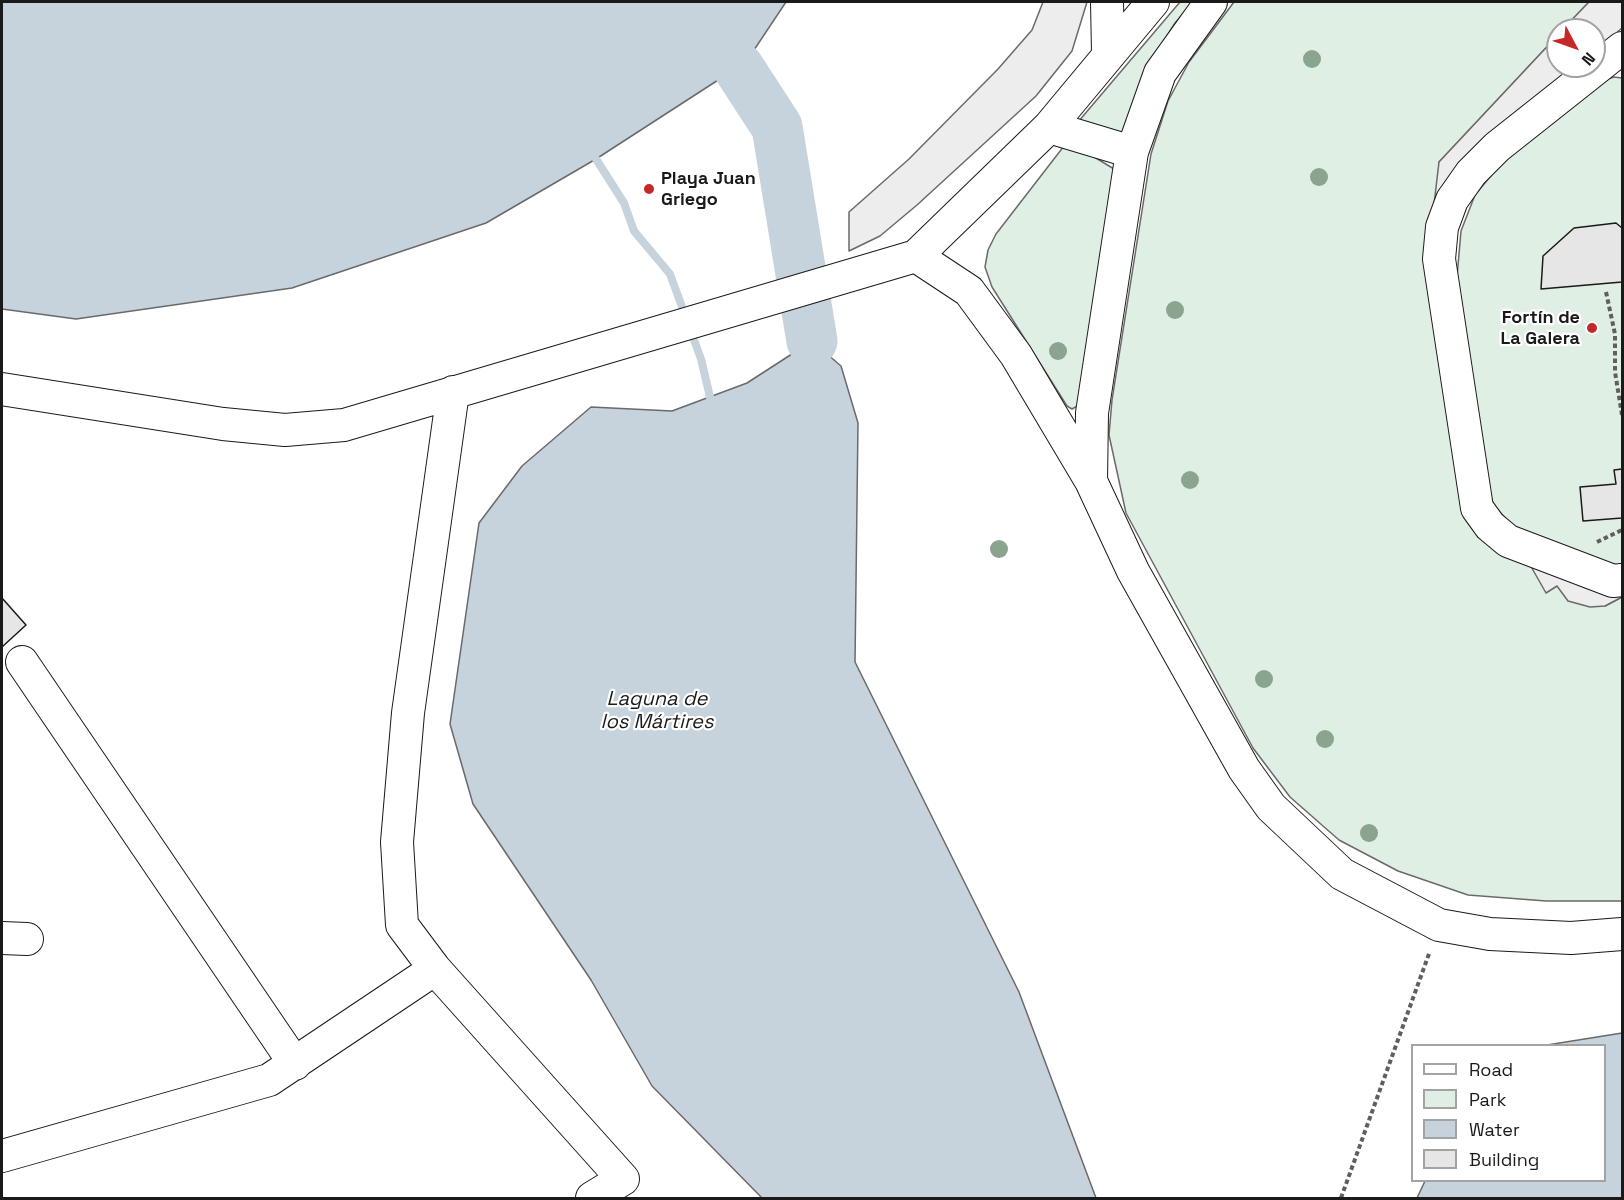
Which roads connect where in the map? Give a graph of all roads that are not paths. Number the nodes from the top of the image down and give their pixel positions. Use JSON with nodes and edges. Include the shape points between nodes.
{"nodes":[{"id":1,"x":1107,"y":2,"type":"edge"},
{"id":2,"x":1153,"y":2,"type":"edge"},
{"id":3,"x":1210,"y":2,"type":"edge"},
{"id":4,"x":1108,"y":53,"type":"junction"},
{"id":5,"x":1616,"y":59,"type":"edge"},
{"id":6,"x":1049,"y":127,"type":"junction"},
{"id":7,"x":1132,"y":152,"type":"junction"},
{"id":8,"x":911,"y":257,"type":"junction"},
{"id":9,"x":2,"y":389,"type":"edge"},
{"id":10,"x":453,"y":392,"type":"junction"},
{"id":11,"x":1091,"y":481,"type":"junction"},
{"id":12,"x":1623,"y":580,"type":"edge"},
{"id":13,"x":22,"y":662,"type":"dead end"},
{"id":14,"x":1623,"y":934,"type":"edge"},
{"id":15,"x":435,"y":969,"type":"junction"},
{"id":16,"x":295,"y":1064,"type":"junction"},
{"id":17,"x":5,"y":1146,"type":"edge"},
{"id":18,"x":592,"y":1198,"type":"edge"}],
"edges":[{"from":1,"to":4,"type":"street"},
{"from":2,"to":4,"type":"street"},
{"from":3,"to":7,"type":"street","via":[[1160,74]]},
{"from":4,"to":6,"type":"street"},
{"from":5,"to":12,"type":"street","via":[[1497,147],[1471,173],[1452,200],[1442,227],[1439,259],[1478,508],[1490,526],[1508,541],[1613,581]]},
{"from":6,"to":7,"type":"street"},
{"from":6,"to":8,"type":"street"},
{"from":7,"to":11,"type":"street","via":[[1092,413]]},
{"from":8,"to":10,"type":"street"},
{"from":8,"to":11,"type":"street","via":[[969,291],[1017,354]]},
{"from":9,"to":10,"type":"street","via":[[285,430],[344,425]]},
{"from":10,"to":15,"type":"street","via":[[408,713],[397,842],[402,926]]},
{"from":11,"to":14,"type":"street","via":[[1133,571],[1244,769],[1271,807],[1342,874],[1439,925],[1491,934],[1560,938]]},
{"from":13,"to":16,"type":"street"},
{"from":15,"to":16,"type":"street"},
{"from":15,"to":18,"type":"street","via":[[623,1179]]},
{"from":16,"to":17,"type":"street","via":[[269,1080]]}]}
